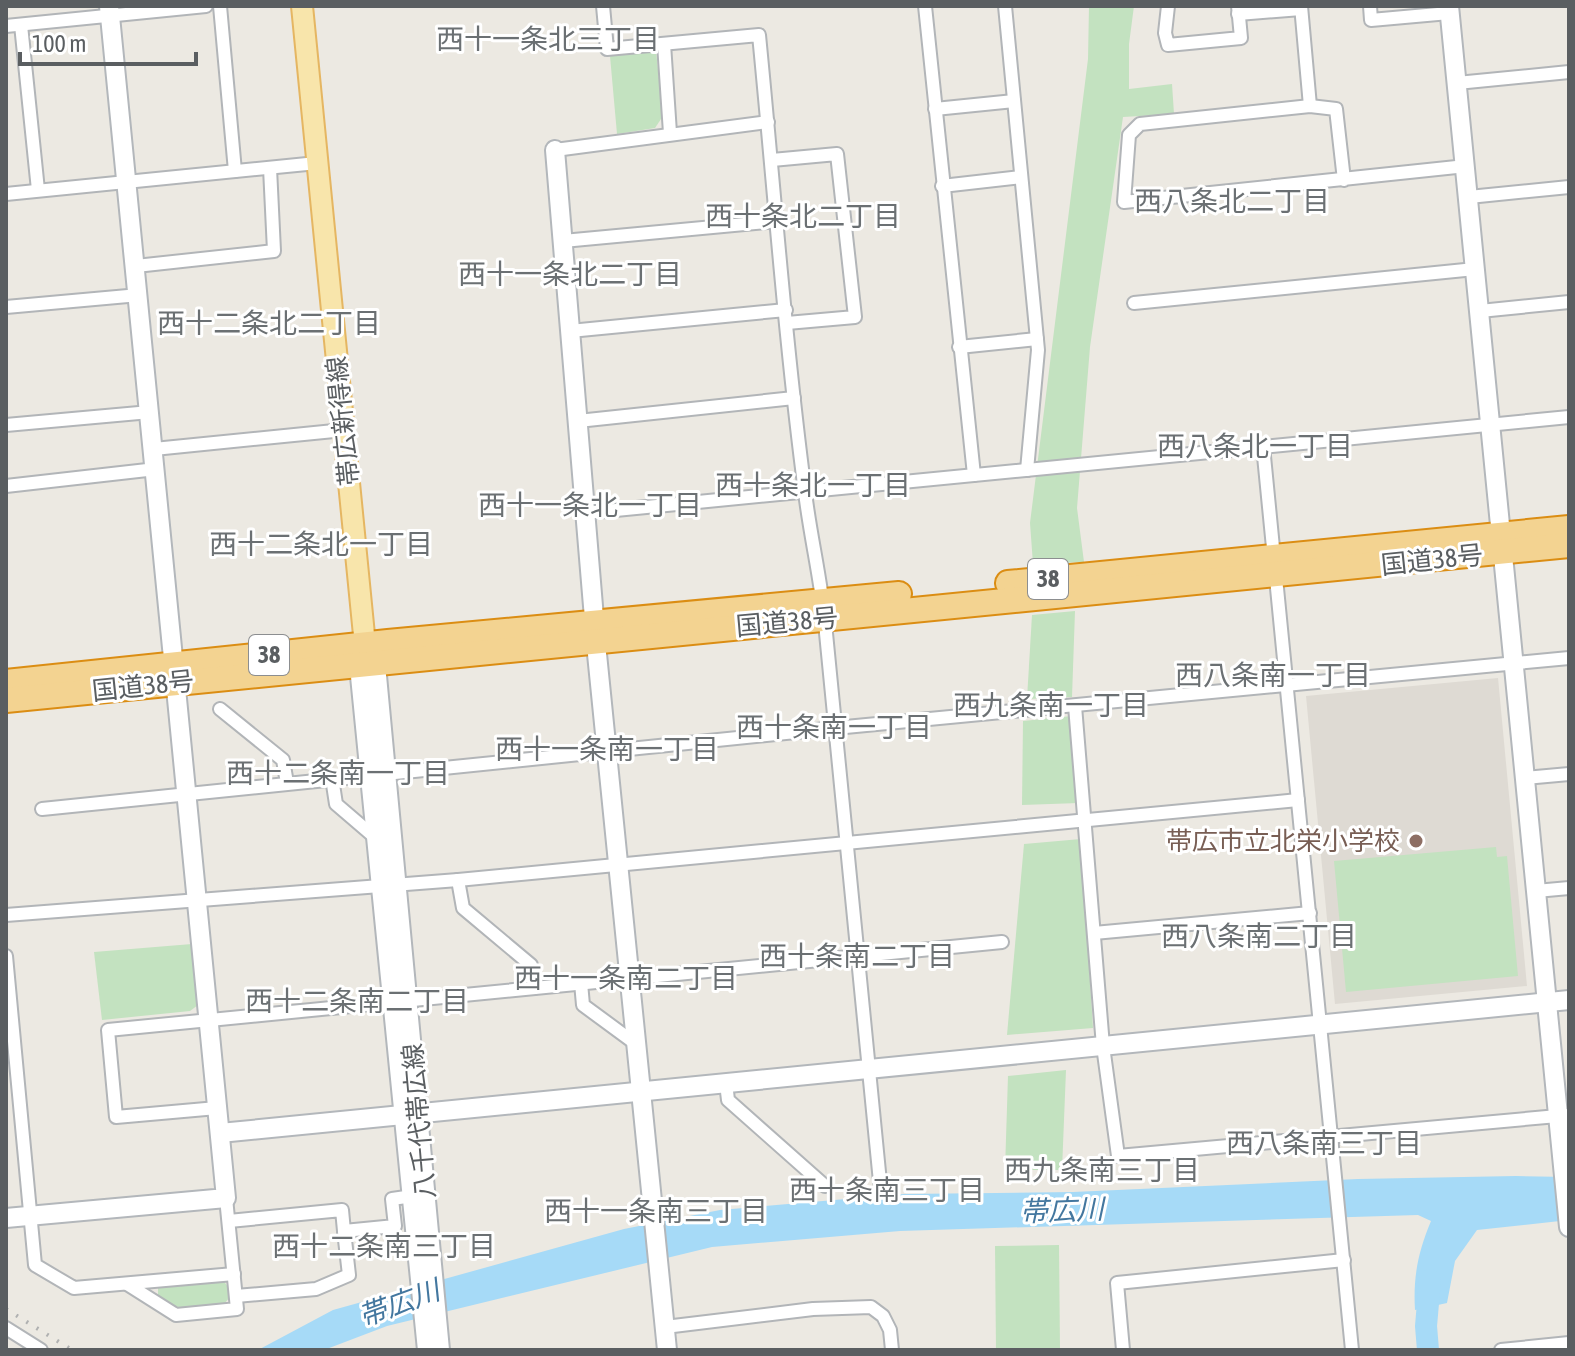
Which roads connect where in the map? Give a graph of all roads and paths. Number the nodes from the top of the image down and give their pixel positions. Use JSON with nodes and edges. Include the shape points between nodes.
{"nodes":[{"id":1,"x":206,"y":6,"type":"edge"},
{"id":2,"x":220,"y":6,"type":"edge"},
{"id":3,"x":302,"y":6,"type":"edge"},
{"id":4,"x":603,"y":6,"type":"edge"},
{"id":5,"x":925,"y":6,"type":"edge"},
{"id":6,"x":1005,"y":6,"type":"edge"},
{"id":7,"x":1168,"y":6,"type":"edge"},
{"id":8,"x":1370,"y":6,"type":"edge"},
{"id":9,"x":1301,"y":7,"type":"edge"},
{"id":10,"x":1449,"y":9,"type":"edge"},
{"id":11,"x":1238,"y":10,"type":"edge"},
{"id":12,"x":109,"y":11,"type":"edge"},
{"id":13,"x":21,"y":25,"type":"junction"},
{"id":14,"x":6,"y":26,"type":"edge"},
{"id":15,"x":664,"y":44,"type":"junction"},
{"id":16,"x":1569,"y":72,"type":"edge"},
{"id":17,"x":1457,"y":83,"type":"junction"},
{"id":18,"x":1014,"y":101,"type":"junction"},
{"id":19,"x":1310,"y":106,"type":"junction"},
{"id":20,"x":935,"y":109,"type":"junction"},
{"id":21,"x":768,"y":122,"type":"junction"},
{"id":22,"x":670,"y":133,"type":"junction"},
{"id":23,"x":555,"y":150,"type":"joint"},
{"id":24,"x":772,"y":160,"type":"junction"},
{"id":25,"x":317,"y":163,"type":"junction"},
{"id":26,"x":1466,"y":166,"type":"junction"},
{"id":27,"x":270,"y":168,"type":"junction"},
{"id":28,"x":235,"y":171,"type":"junction"},
{"id":29,"x":1021,"y":177,"type":"junction"},
{"id":30,"x":1344,"y":180,"type":"junction"},
{"id":31,"x":127,"y":181,"type":"junction"},
{"id":32,"x":942,"y":186,"type":"junction"},
{"id":33,"x":1569,"y":187,"type":"edge"},
{"id":34,"x":38,"y":190,"type":"junction"},
{"id":35,"x":6,"y":194,"type":"edge"},
{"id":36,"x":1469,"y":197,"type":"junction"},
{"id":37,"x":778,"y":221,"type":"junction"},
{"id":38,"x":563,"y":241,"type":"junction"},
{"id":39,"x":136,"y":266,"type":"junction"},
{"id":40,"x":1475,"y":269,"type":"junction"},
{"id":41,"x":139,"y":295,"type":"junction"},
{"id":42,"x":1569,"y":302,"type":"edge"},
{"id":43,"x":1134,"y":303,"type":"dead end"},
{"id":44,"x":6,"y":307,"type":"edge"},
{"id":45,"x":1480,"y":311,"type":"junction"},
{"id":46,"x":786,"y":316,"type":"junction"},
{"id":47,"x":570,"y":331,"type":"junction"},
{"id":48,"x":1037,"y":339,"type":"junction"},
{"id":49,"x":959,"y":347,"type":"junction"},
{"id":50,"x":794,"y":398,"type":"junction"},
{"id":51,"x":150,"y":412,"type":"junction"},
{"id":52,"x":1569,"y":417,"type":"edge"},
{"id":53,"x":578,"y":421,"type":"junction"},
{"id":54,"x":6,"y":425,"type":"edge"},
{"id":55,"x":1491,"y":425,"type":"junction"},
{"id":56,"x":344,"y":430,"type":"junction"},
{"id":57,"x":1263,"y":446,"type":"junction"},
{"id":58,"x":154,"y":449,"type":"junction"},
{"id":59,"x":156,"y":469,"type":"junction"},
{"id":60,"x":1027,"y":470,"type":"junction"},
{"id":61,"x":974,"y":475,"type":"junction"},
{"id":62,"x":6,"y":486,"type":"edge"},
{"id":63,"x":805,"y":492,"type":"junction"},
{"id":64,"x":585,"y":513,"type":"junction"},
{"id":65,"x":1569,"y":528,"type":"edge"},
{"id":66,"x":1503,"y":543,"type":"junction"},
{"id":67,"x":1569,"y":545,"type":"edge"},
{"id":68,"x":1276,"y":566,"type":"junction"},
{"id":69,"x":823,"y":610,"type":"junction"},
{"id":70,"x":596,"y":632,"type":"junction"},
{"id":71,"x":367,"y":658,"type":"junction"},
{"id":72,"x":1569,"y":658,"type":"edge"},
{"id":73,"x":1514,"y":663,"type":"junction"},
{"id":74,"x":175,"y":674,"type":"junction"},
{"id":75,"x":6,"y":682,"type":"edge"},
{"id":76,"x":1288,"y":686,"type":"junction"},
{"id":77,"x":6,"y":700,"type":"edge"},
{"id":78,"x":1075,"y":706,"type":"junction"},
{"id":79,"x":220,"y":709,"type":"dead end"},
{"id":80,"x":835,"y":728,"type":"junction"},
{"id":81,"x":608,"y":751,"type":"junction"},
{"id":82,"x":378,"y":774,"type":"junction"},
{"id":83,"x":1569,"y":774,"type":"edge"},
{"id":84,"x":332,"y":778,"type":"junction"},
{"id":85,"x":1525,"y":778,"type":"junction"},
{"id":86,"x":287,"y":783,"type":"junction"},
{"id":87,"x":188,"y":794,"type":"junction"},
{"id":88,"x":1298,"y":800,"type":"junction"},
{"id":89,"x":42,"y":809,"type":"dead end"},
{"id":90,"x":1084,"y":819,"type":"junction"},
{"id":91,"x":378,"y":840,"type":"junction"},
{"id":92,"x":846,"y":843,"type":"junction"},
{"id":93,"x":618,"y":865,"type":"junction"},
{"id":94,"x":458,"y":880,"type":"junction"},
{"id":95,"x":390,"y":885,"type":"junction"},
{"id":96,"x":1569,"y":888,"type":"edge"},
{"id":97,"x":1536,"y":891,"type":"junction"},
{"id":98,"x":197,"y":901,"type":"junction"},
{"id":99,"x":1310,"y":913,"type":"junction"},
{"id":100,"x":6,"y":915,"type":"edge"},
{"id":101,"x":1094,"y":933,"type":"junction"},
{"id":102,"x":1002,"y":942,"type":"dead end"},
{"id":103,"x":6,"y":956,"type":"edge"},
{"id":104,"x":860,"y":957,"type":"junction"},
{"id":105,"x":631,"y":978,"type":"junction"},
{"id":106,"x":581,"y":983,"type":"junction"},
{"id":107,"x":534,"y":988,"type":"junction"},
{"id":108,"x":1569,"y":1000,"type":"edge"},
{"id":109,"x":400,"y":1002,"type":"junction"},
{"id":110,"x":1546,"y":1002,"type":"junction"},
{"id":111,"x":209,"y":1020,"type":"junction"},
{"id":112,"x":1320,"y":1024,"type":"junction"},
{"id":113,"x":636,"y":1044,"type":"junction"},
{"id":114,"x":1103,"y":1046,"type":"junction"},
{"id":115,"x":869,"y":1069,"type":"junction"},
{"id":116,"x":726,"y":1083,"type":"junction"},
{"id":117,"x":641,"y":1091,"type":"junction"},
{"id":118,"x":217,"y":1108,"type":"junction"},
{"id":119,"x":411,"y":1114,"type":"junction"},
{"id":120,"x":1564,"y":1115,"type":"edge"},
{"id":121,"x":220,"y":1133,"type":"junction"},
{"id":122,"x":1332,"y":1135,"type":"junction"},
{"id":123,"x":880,"y":1182,"type":"dead end"},
{"id":124,"x":825,"y":1186,"type":"dead end"},
{"id":125,"x":413,"y":1196,"type":"junction"},
{"id":126,"x":226,"y":1198,"type":"junction"},
{"id":127,"x":32,"y":1216,"type":"junction"},
{"id":128,"x":6,"y":1218,"type":"edge"},
{"id":129,"x":229,"y":1221,"type":"junction"},
{"id":130,"x":1569,"y":1225,"type":"edge"},
{"id":131,"x":344,"y":1231,"type":"junction"},
{"id":132,"x":1344,"y":1260,"type":"junction"},
{"id":133,"x":426,"y":1273,"type":"junction"},
{"id":134,"x":234,"y":1274,"type":"junction"},
{"id":135,"x":127,"y":1284,"type":"junction"},
{"id":136,"x":236,"y":1296,"type":"junction"},
{"id":137,"x":431,"y":1323,"type":"junction"},
{"id":138,"x":665,"y":1327,"type":"junction"},
{"id":139,"x":6,"y":1328,"type":"edge"},
{"id":140,"x":1569,"y":1343,"type":"edge"},
{"id":141,"x":41,"y":1350,"type":"edge"},
{"id":142,"x":427,"y":1350,"type":"edge"},
{"id":143,"x":440,"y":1350,"type":"edge"},
{"id":144,"x":667,"y":1350,"type":"edge"},
{"id":145,"x":892,"y":1350,"type":"edge"},
{"id":146,"x":1123,"y":1350,"type":"edge"},
{"id":147,"x":1352,"y":1350,"type":"edge"},
{"id":148,"x":1501,"y":1350,"type":"edge"}],
"edges":[{"from":1,"to":12,"type":"street"},
{"from":2,"to":28,"type":"street"},
{"from":3,"to":25,"type":"main road","name":"帯広新得線"},
{"from":4,"to":15,"type":"street","via":[[607,49]]},
{"from":5,"to":20,"type":"street"},
{"from":6,"to":18,"type":"street"},
{"from":7,"to":11,"type":"street","via":[[1168,45],[1241,38]]},
{"from":8,"to":10,"type":"street","via":[[1371,20]]},
{"from":9,"to":11,"type":"street"},
{"from":9,"to":19,"type":"street"},
{"from":10,"to":17,"type":"street"},
{"from":12,"to":13,"type":"street"},
{"from":12,"to":31,"type":"street"},
{"from":13,"to":14,"type":"street"},
{"from":13,"to":34,"type":"street"},
{"from":15,"to":21,"type":"street","via":[[759,35]]},
{"from":15,"to":22,"type":"street"},
{"from":16,"to":17,"type":"street"},
{"from":17,"to":26,"type":"street"},
{"from":18,"to":20,"type":"street"},
{"from":18,"to":29,"type":"street"},
{"from":19,"to":30,"type":"street","via":[[1336,109]]},
{"from":19,"to":30,"type":"street","via":[[1140,124],[1129,135],[1124,202]]},
{"from":20,"to":32,"type":"street"},
{"from":21,"to":22,"type":"street"},
{"from":21,"to":24,"type":"street"},
{"from":22,"to":23,"type":"street"},
{"from":23,"to":38,"type":"street"},
{"from":24,"to":37,"type":"street"},
{"from":24,"to":46,"type":"street","via":[[837,154],[855,317]]},
{"from":25,"to":27,"type":"street"},
{"from":25,"to":56,"type":"main road","name":"帯広新得線"},
{"from":26,"to":30,"type":"street"},
{"from":26,"to":36,"type":"street"},
{"from":27,"to":28,"type":"street"},
{"from":27,"to":39,"type":"street","via":[[274,251]]},
{"from":28,"to":31,"type":"street"},
{"from":29,"to":32,"type":"street"},
{"from":29,"to":48,"type":"street"},
{"from":31,"to":34,"type":"street"},
{"from":31,"to":39,"type":"street"},
{"from":32,"to":49,"type":"street"},
{"from":33,"to":36,"type":"street"},
{"from":34,"to":35,"type":"street"},
{"from":36,"to":40,"type":"street"},
{"from":37,"to":38,"type":"street"},
{"from":37,"to":46,"type":"street"},
{"from":38,"to":47,"type":"street"},
{"from":39,"to":41,"type":"street"},
{"from":40,"to":43,"type":"street"},
{"from":40,"to":45,"type":"street"},
{"from":41,"to":44,"type":"street"},
{"from":41,"to":51,"type":"street"},
{"from":42,"to":45,"type":"street"},
{"from":45,"to":55,"type":"street"},
{"from":46,"to":47,"type":"street"},
{"from":46,"to":50,"type":"street"},
{"from":47,"to":53,"type":"street"},
{"from":48,"to":49,"type":"street"},
{"from":48,"to":60,"type":"street"},
{"from":49,"to":61,"type":"street"},
{"from":50,"to":53,"type":"street"},
{"from":50,"to":63,"type":"street"},
{"from":51,"to":54,"type":"street"},
{"from":51,"to":58,"type":"street"},
{"from":52,"to":55,"type":"street"},
{"from":53,"to":64,"type":"street"},
{"from":55,"to":57,"type":"street"},
{"from":55,"to":66,"type":"street"},
{"from":56,"to":58,"type":"street"},
{"from":56,"to":71,"type":"main road","name":"帯広新得線"},
{"from":57,"to":60,"type":"street"},
{"from":57,"to":68,"type":"street"},
{"from":58,"to":59,"type":"street"},
{"from":59,"to":62,"type":"street"},
{"from":59,"to":74,"type":"street"},
{"from":60,"to":61,"type":"street"},
{"from":61,"to":63,"type":"street"},
{"from":63,"to":64,"type":"street"},
{"from":63,"to":69,"type":"street"},
{"from":64,"to":70,"type":"street"},
{"from":65,"to":66,"type":"highway","name":"国道38号","number":"38"},
{"from":66,"to":67,"type":"highway","name":"国道38号","number":"38"},
{"from":66,"to":68,"type":"highway","name":"国道38号","number":"38"},
{"from":66,"to":73,"type":"street"},
{"from":68,"to":69,"type":"highway","name":"国道38号","number":"38"},
{"from":68,"to":76,"type":"street"},
{"from":69,"to":70,"type":"highway","name":"国道38号","number":"38"},
{"from":69,"to":80,"type":"street"},
{"from":70,"to":71,"type":"highway","name":"国道38号","number":"38"},
{"from":70,"to":81,"type":"street"},
{"from":71,"to":74,"type":"highway","name":"国道38号","number":"38"},
{"from":71,"to":82,"type":"street","name":"八千代帯広線"},
{"from":72,"to":73,"type":"street"},
{"from":73,"to":76,"type":"street"},
{"from":73,"to":85,"type":"street"},
{"from":74,"to":75,"type":"highway","name":"国道38号","number":"38"},
{"from":74,"to":77,"type":"highway","name":"国道38号","number":"38"},
{"from":74,"to":87,"type":"street"},
{"from":76,"to":78,"type":"street"},
{"from":76,"to":88,"type":"street"},
{"from":78,"to":80,"type":"street"},
{"from":78,"to":90,"type":"street"},
{"from":79,"to":86,"type":"street","via":[[283,760]]},
{"from":80,"to":81,"type":"street"},
{"from":80,"to":92,"type":"street"},
{"from":81,"to":82,"type":"street"},
{"from":81,"to":93,"type":"street"},
{"from":82,"to":84,"type":"street"},
{"from":82,"to":91,"type":"street","name":"八千代帯広線"},
{"from":82,"to":95,"type":"street","name":"八千代帯広線"},
{"from":83,"to":85,"type":"street"},
{"from":84,"to":86,"type":"street"},
{"from":84,"to":91,"type":"street","via":[[336,804]]},
{"from":85,"to":97,"type":"street"},
{"from":86,"to":87,"type":"street"},
{"from":87,"to":89,"type":"street"},
{"from":87,"to":98,"type":"street"},
{"from":88,"to":90,"type":"street"},
{"from":88,"to":99,"type":"street"},
{"from":90,"to":92,"type":"street"},
{"from":90,"to":101,"type":"street"},
{"from":91,"to":95,"type":"street","name":"八千代帯広線"},
{"from":92,"to":93,"type":"street"},
{"from":92,"to":104,"type":"street"},
{"from":93,"to":94,"type":"street"},
{"from":93,"to":105,"type":"street"},
{"from":94,"to":95,"type":"street"},
{"from":94,"to":107,"type":"street","via":[[463,908],[531,965]]},
{"from":95,"to":98,"type":"street"},
{"from":95,"to":109,"type":"street","name":"八千代帯広線"},
{"from":96,"to":97,"type":"street"},
{"from":97,"to":110,"type":"street"},
{"from":98,"to":100,"type":"street"},
{"from":98,"to":111,"type":"street"},
{"from":99,"to":101,"type":"street"},
{"from":99,"to":112,"type":"street"},
{"from":101,"to":114,"type":"street"},
{"from":102,"to":104,"type":"street"},
{"from":103,"to":127,"type":"street"},
{"from":104,"to":105,"type":"street"},
{"from":104,"to":115,"type":"street"},
{"from":105,"to":106,"type":"street"},
{"from":105,"to":113,"type":"street"},
{"from":106,"to":107,"type":"street"},
{"from":106,"to":113,"type":"street","via":[[583,1005]]},
{"from":107,"to":109,"type":"street"},
{"from":108,"to":110,"type":"street"},
{"from":109,"to":111,"type":"street"},
{"from":109,"to":119,"type":"street","name":"八千代帯広線"},
{"from":110,"to":112,"type":"street"},
{"from":110,"to":120,"type":"street"},
{"from":111,"to":118,"type":"street"},
{"from":111,"to":118,"type":"street","via":[[108,1030],[116,1117]]},
{"from":112,"to":114,"type":"street"},
{"from":112,"to":122,"type":"street"},
{"from":113,"to":117,"type":"street"},
{"from":114,"to":115,"type":"street"},
{"from":114,"to":122,"type":"street","via":[[1118,1156]]},
{"from":115,"to":116,"type":"street"},
{"from":115,"to":123,"type":"street"},
{"from":116,"to":117,"type":"street"},
{"from":116,"to":124,"type":"street","via":[[728,1100]]},
{"from":117,"to":119,"type":"street"},
{"from":117,"to":138,"type":"street"},
{"from":118,"to":121,"type":"street"},
{"from":119,"to":121,"type":"street"},
{"from":119,"to":125,"type":"street","name":"八千代帯広線"},
{"from":119,"to":133,"type":"street","name":"八千代帯広線"},
{"from":120,"to":122,"type":"street"},
{"from":120,"to":130,"type":"street"},
{"from":121,"to":126,"type":"street"},
{"from":122,"to":132,"type":"street"},
{"from":125,"to":131,"type":"street","via":[[392,1199],[395,1226]]},
{"from":125,"to":133,"type":"street","name":"八千代帯広線"},
{"from":126,"to":127,"type":"street"},
{"from":126,"to":129,"type":"street"},
{"from":127,"to":128,"type":"street"},
{"from":127,"to":135,"type":"street","via":[[35,1265],[74,1288]]},
{"from":129,"to":131,"type":"street","via":[[342,1210]]},
{"from":129,"to":134,"type":"street"},
{"from":131,"to":136,"type":"street","via":[[349,1275],[316,1289]]},
{"from":132,"to":146,"type":"street","via":[[1117,1283]]},
{"from":132,"to":147,"type":"street"},
{"from":133,"to":137,"type":"street","name":"八千代帯広線"},
{"from":134,"to":135,"type":"street"},
{"from":134,"to":136,"type":"street"},
{"from":135,"to":136,"type":"street","via":[[176,1315],[237,1309]]},
{"from":137,"to":142,"type":"street","name":"八千代帯広線"},
{"from":137,"to":143,"type":"street","name":"八千代帯広線"},
{"from":138,"to":144,"type":"street"},
{"from":138,"to":145,"type":"street","via":[[871,1307],[890,1330]]},
{"from":139,"to":141,"type":"street"},
{"from":140,"to":148,"type":"street"}]}
